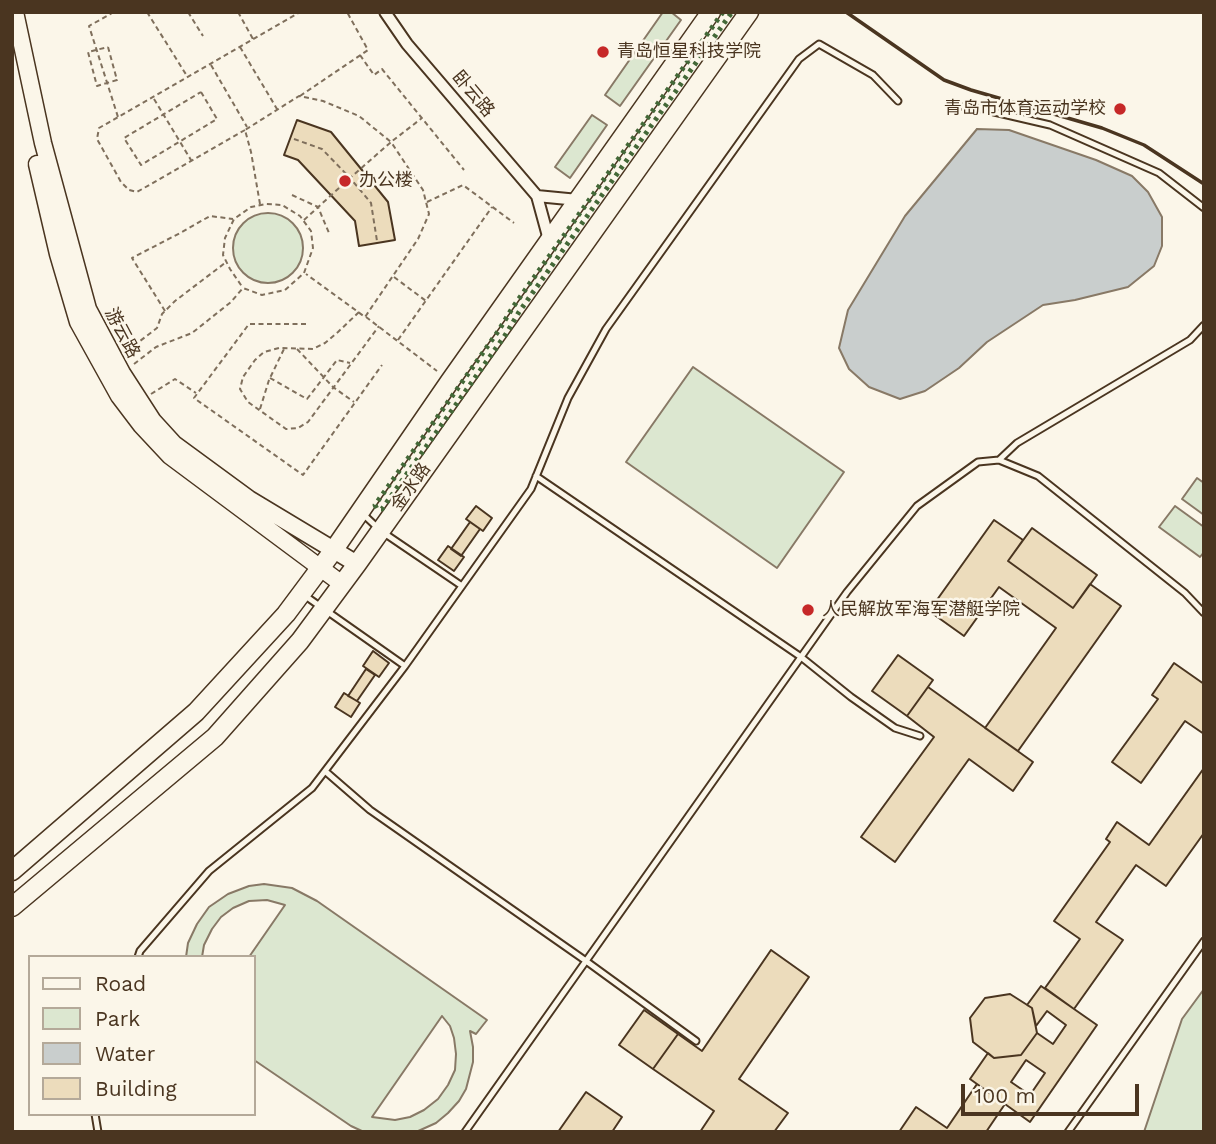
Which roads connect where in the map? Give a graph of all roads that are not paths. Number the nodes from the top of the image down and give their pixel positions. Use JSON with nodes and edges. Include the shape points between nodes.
{"nodes":[{"id":1,"x":15,"y":12,"type":"edge"},
{"id":2,"x":385,"y":12,"type":"edge"},
{"id":3,"x":712,"y":12,"type":"edge"},
{"id":4,"x":749,"y":12,"type":"edge"},
{"id":5,"x":12,"y":52,"type":"edge"},
{"id":6,"x":898,"y":101,"type":"dead end"},
{"id":7,"x":964,"y":107,"type":"dead end"},
{"id":8,"x":537,"y":196,"type":"junction"},
{"id":9,"x":578,"y":200,"type":"junction"},
{"id":10,"x":1204,"y":208,"type":"edge"},
{"id":11,"x":550,"y":240,"type":"junction"},
{"id":12,"x":1204,"y":325,"type":"edge"},
{"id":13,"x":999,"y":460,"type":"junction"},
{"id":14,"x":536,"y":476,"type":"junction"},
{"id":15,"x":360,"y":511,"type":"junction"},
{"id":16,"x":381,"y":531,"type":"junction"},
{"id":17,"x":333,"y":551,"type":"junction"},
{"id":18,"x":357,"y":564,"type":"junction"},
{"id":19,"x":321,"y":568,"type":"junction"},
{"id":20,"x":342,"y":584,"type":"junction"},
{"id":21,"x":462,"y":586,"type":"junction"},
{"id":22,"x":302,"y":593,"type":"junction"},
{"id":23,"x":324,"y":609,"type":"junction"},
{"id":24,"x":1204,"y":613,"type":"edge"},
{"id":25,"x":801,"y":657,"type":"junction"},
{"id":26,"x":405,"y":666,"type":"junction"},
{"id":27,"x":920,"y":736,"type":"dead end"},
{"id":28,"x":325,"y":771,"type":"junction"},
{"id":29,"x":12,"y":871,"type":"edge"},
{"id":30,"x":12,"y":907,"type":"edge"},
{"id":31,"x":1204,"y":941,"type":"edge"},
{"id":32,"x":138,"y":955,"type":"edge"},
{"id":33,"x":586,"y":961,"type":"junction"},
{"id":34,"x":696,"y":1041,"type":"dead end"},
{"id":35,"x":465,"y":1132,"type":"edge"},
{"id":36,"x":1069,"y":1132,"type":"edge"}],
"edges":[{"from":1,"to":17,"type":"main road","name":"游云路","via":[[70,248],[88,309],[118,367],[174,444],[249,499]]},
{"from":2,"to":8,"type":"street","name":"卧云路"},
{"from":3,"to":9,"type":"main road","name":"金水路"},
{"from":4,"to":16,"type":"main road","name":"金水路"},
{"from":5,"to":19,"type":"main road","name":"游云路","via":[[78,322],[119,396],[170,456]]},
{"from":6,"to":14,"type":"lane","via":[[873,75],[819,44],[799,59],[606,329],[568,398]]},
{"from":7,"to":10,"type":"lane","via":[[1049,125],[1159,173]]},
{"from":8,"to":9,"type":"street"},
{"from":8,"to":11,"type":"street","name":"卧云路"},
{"from":9,"to":11,"type":"main road","name":"金水路"},
{"from":11,"to":15,"type":"main road","name":"金水路"},
{"from":12,"to":13,"type":"lane","via":[[1190,340],[1017,443]]},
{"from":13,"to":24,"type":"lane","via":[[1038,476]]},
{"from":13,"to":25,"type":"lane","via":[[978,462],[918,506]]},
{"from":14,"to":21,"type":"lane"},
{"from":14,"to":25,"type":"lane"},
{"from":15,"to":16,"type":"lane"},
{"from":15,"to":17,"type":"main road","name":"金水路"},
{"from":16,"to":18,"type":"main road","name":"金水路"},
{"from":16,"to":21,"type":"lane"},
{"from":17,"to":18,"type":"main road","name":"游云路"},
{"from":17,"to":19,"type":"main road","name":"金水路"},
{"from":18,"to":20,"type":"main road","name":"金水路"},
{"from":19,"to":20,"type":"main road","name":"游云路"},
{"from":19,"to":22,"type":"main road","name":"金水路"},
{"from":20,"to":23,"type":"main road","name":"金水路"},
{"from":21,"to":26,"type":"lane"},
{"from":22,"to":23,"type":"lane"},
{"from":22,"to":29,"type":"main road","name":"金水路","via":[[196,712]]},
{"from":23,"to":26,"type":"lane"},
{"from":23,"to":30,"type":"main road","name":"金水路","via":[[215,737]]},
{"from":25,"to":27,"type":"lane","via":[[895,728]]},
{"from":25,"to":33,"type":"lane"},
{"from":26,"to":28,"type":"lane"},
{"from":28,"to":32,"type":"lane","via":[[312,788],[209,872]]},
{"from":28,"to":33,"type":"lane","via":[[370,810]]},
{"from":31,"to":36,"type":"lane"},
{"from":33,"to":34,"type":"lane"},
{"from":33,"to":35,"type":"lane"}]}
